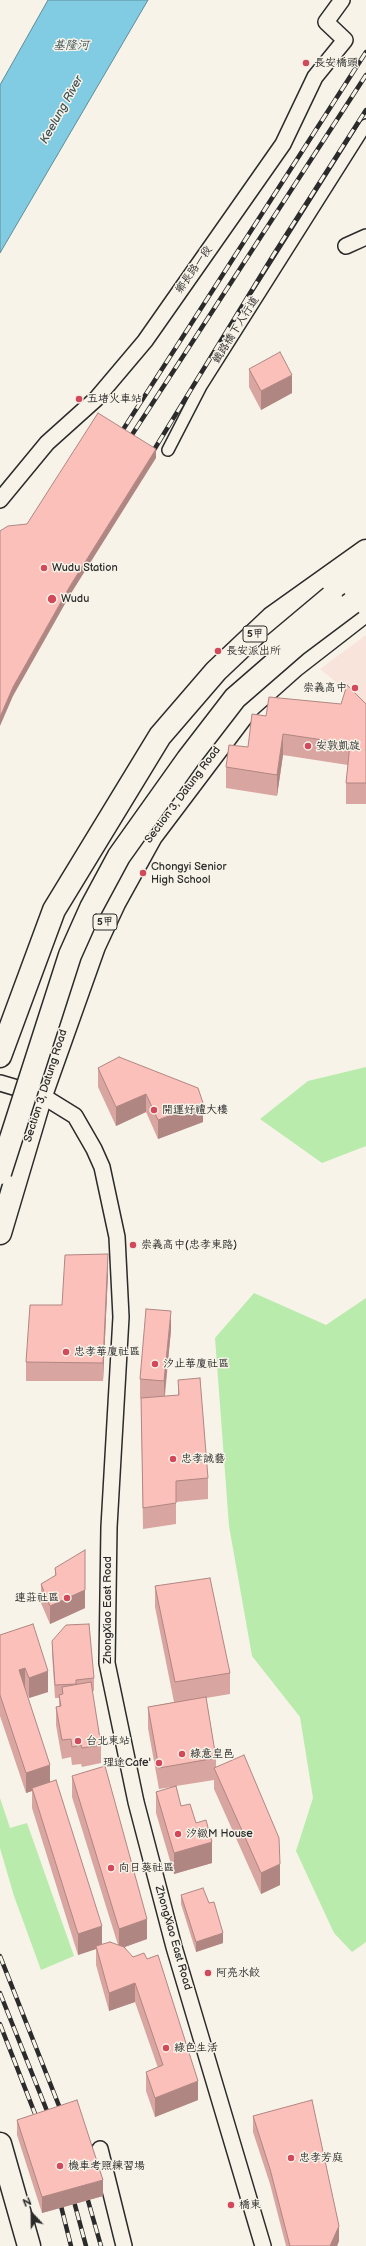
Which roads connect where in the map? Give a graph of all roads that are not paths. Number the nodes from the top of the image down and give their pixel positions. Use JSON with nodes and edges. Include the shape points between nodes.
{"nodes":[{"id":1,"x":342,"y":0,"type":"edge"},
{"id":2,"x":366,"y":125,"type":"edge"},
{"id":3,"x":366,"y":237,"type":"edge"},
{"id":4,"x":346,"y":246,"type":"dead end"},
{"id":5,"x":168,"y":450,"type":"dead end"},
{"id":6,"x":0,"y":500,"type":"edge"},
{"id":7,"x":366,"y":551,"type":"edge"},
{"id":8,"x":366,"y":574,"type":"edge"},
{"id":9,"x":361,"y":602,"type":"edge"},
{"id":10,"x":0,"y":1056,"type":"edge"},
{"id":11,"x":0,"y":1083,"type":"edge"},
{"id":12,"x":41,"y":1095,"type":"junction"},
{"id":13,"x":0,"y":1134,"type":"edge"},
{"id":14,"x":0,"y":1173,"type":"edge"},
{"id":15,"x":0,"y":1233,"type":"edge"},
{"id":16,"x":100,"y":2149,"type":"dead end"},
{"id":17,"x":1,"y":2151,"type":"edge"},
{"id":18,"x":29,"y":2246,"type":"edge"},
{"id":19,"x":124,"y":2246,"type":"edge"},
{"id":20,"x":263,"y":2246,"type":"edge"}],
"edges":[{"from":1,"to":6,"type":"street","name":"鄉長路一段","via":[[326,22],[345,40],[315,77],[283,144],[145,341],[96,400],[46,443]]},
{"from":2,"to":5,"type":"street","name":"鐵路橋下人行道","via":[[201,386]]},
{"from":3,"to":4,"type":"street"},
{"from":7,"to":10,"type":"main road","number":"5甲","via":[[272,618],[216,672],[160,736],[54,910]]},
{"from":8,"to":13,"type":"main road","bridge":true,"via":[[331,597],[265,652],[207,710],[139,807],[80,903],[57,953]]},
{"from":9,"to":12,"type":"main road","name":"Section 3, Datung Road","number":"5甲","via":[[249,706],[150,836],[94,946]]},
{"from":9,"to":14,"type":"main road","bridge":true,"via":[[296,645],[235,698],[188,759],[120,856],[91,908],[70,955]]},
{"from":11,"to":12,"type":"street","name":"ZhongXiao East Road"},
{"from":12,"to":15,"type":"main road","name":"Section 3, Datung Road","number":"5甲"},
{"from":12,"to":20,"type":"street","name":"ZhongXiao East Road","via":[[75,1116],[94,1149],[102,1167],[117,1237],[121,1316],[109,1527],[107,1663],[136,1802],[174,1947]]},
{"from":16,"to":19,"type":"street"},
{"from":17,"to":18,"type":"main road"}]}
